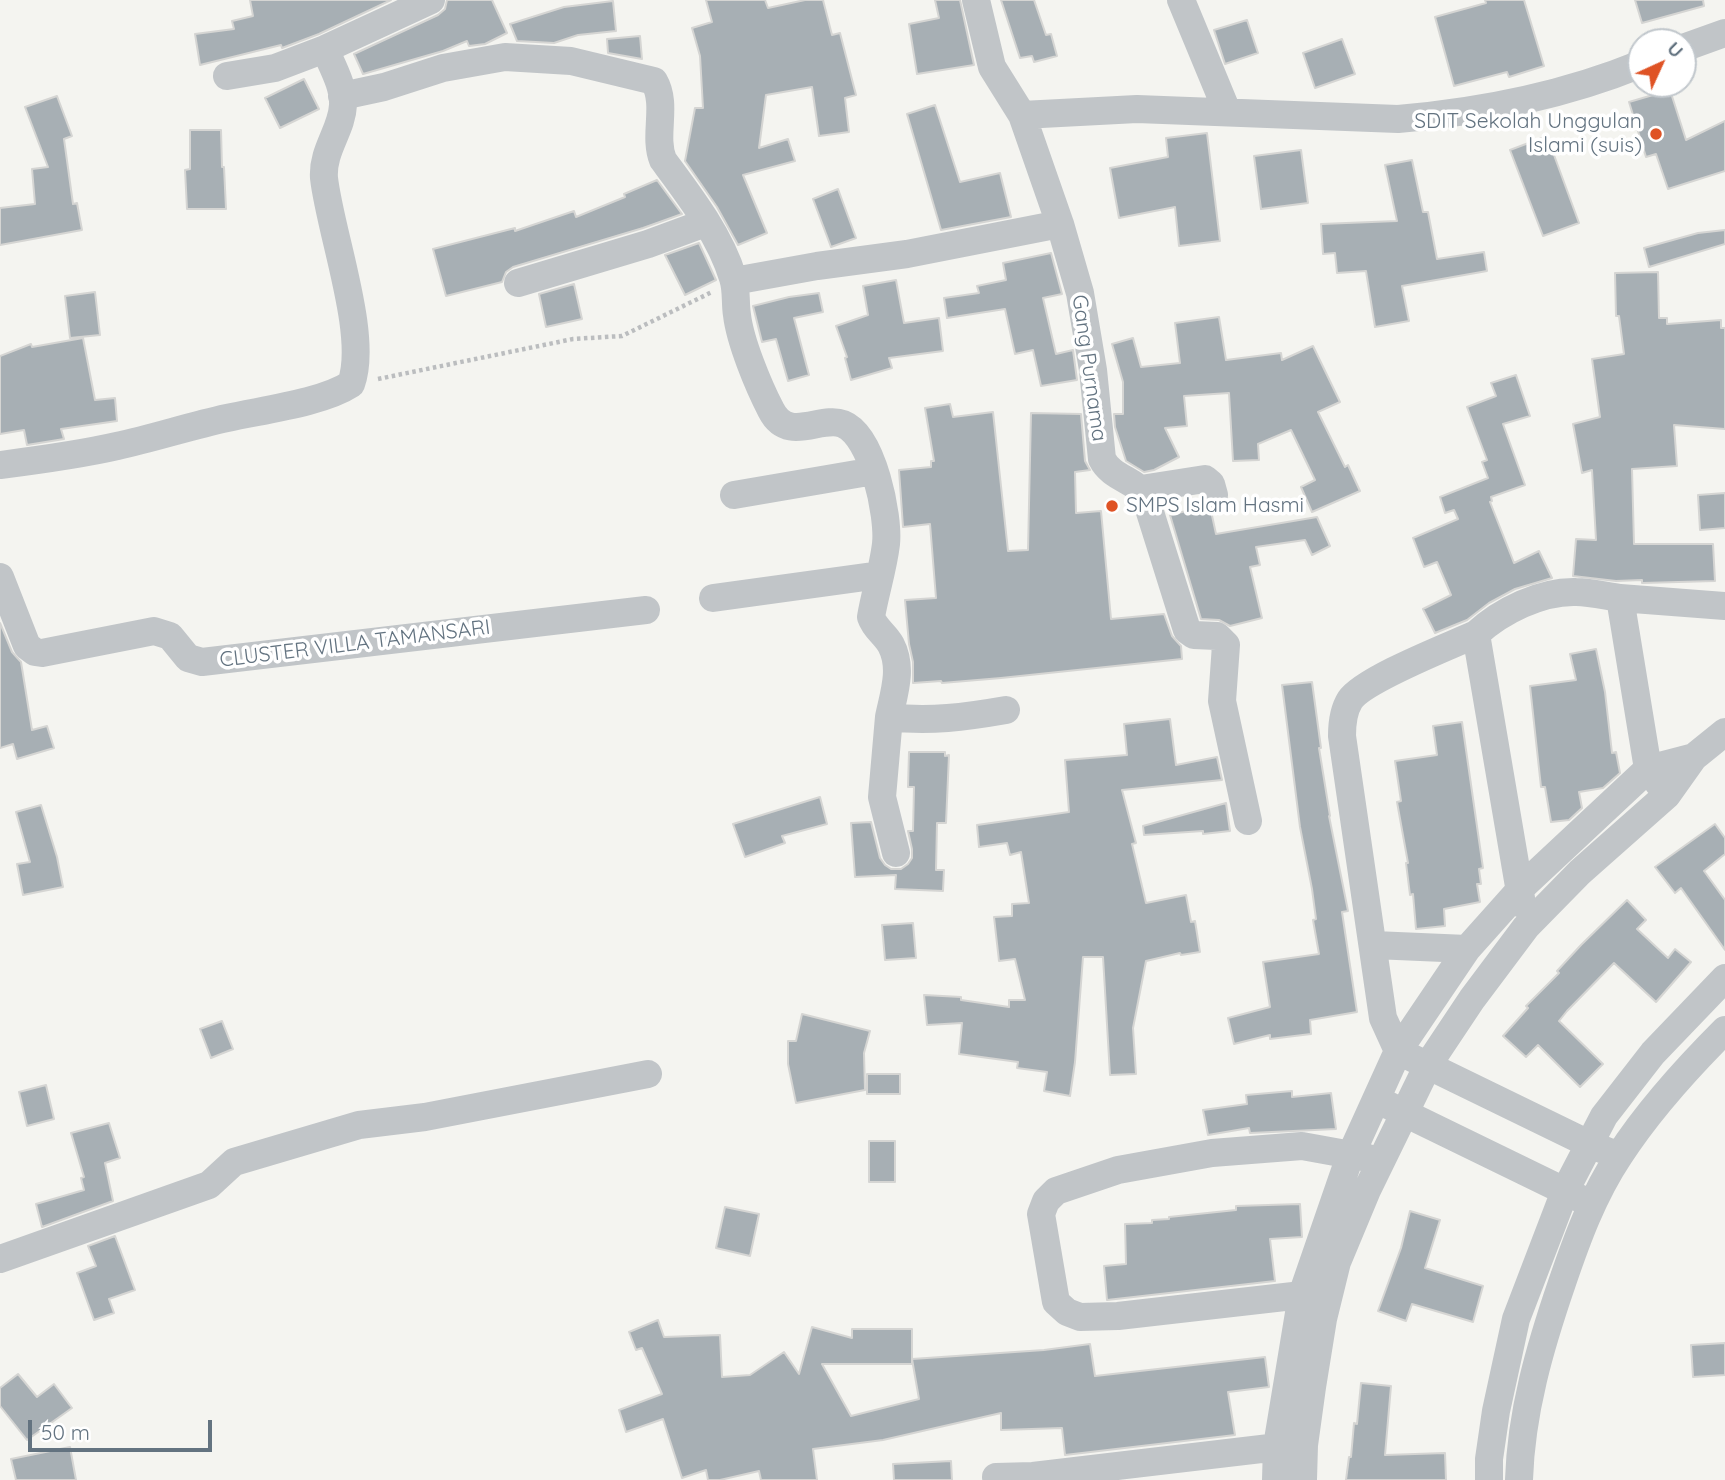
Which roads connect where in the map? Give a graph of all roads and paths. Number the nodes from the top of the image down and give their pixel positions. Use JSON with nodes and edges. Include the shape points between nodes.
{"nodes":[{"id":1,"x":431,"y":0,"type":"edge"},
{"id":2,"x":976,"y":0,"type":"edge"},
{"id":3,"x":1181,"y":0,"type":"edge"},
{"id":4,"x":1725,"y":33,"type":"edge"},
{"id":5,"x":1697,"y":43,"type":"edge"},
{"id":6,"x":325,"y":49,"type":"junction"},
{"id":7,"x":1627,"y":70,"type":"edge"},
{"id":8,"x":227,"y":76,"type":"dead end"},
{"id":9,"x":342,"y":96,"type":"junction"},
{"id":10,"x":1227,"y":111,"type":"junction"},
{"id":11,"x":1022,"y":115,"type":"junction"},
{"id":12,"x":705,"y":223,"type":"junction"},
{"id":13,"x":1060,"y":223,"type":"junction"},
{"id":14,"x":734,"y":281,"type":"junction"},
{"id":15,"x":518,"y":283,"type":"dead end"},
{"id":16,"x":351,"y":384,"type":"junction"},
{"id":17,"x":0,"y":465,"type":"edge"},
{"id":18,"x":874,"y":471,"type":"junction"},
{"id":19,"x":1141,"y":489,"type":"junction"},
{"id":20,"x":734,"y":495,"type":"dead end"},
{"id":21,"x":1214,"y":495,"type":"dead end"},
{"id":22,"x":880,"y":575,"type":"junction"},
{"id":23,"x":0,"y":578,"type":"edge"},
{"id":24,"x":713,"y":598,"type":"dead end"},
{"id":25,"x":1620,"y":598,"type":"junction"},
{"id":26,"x":1725,"y":606,"type":"edge"},
{"id":27,"x":646,"y":610,"type":"dead end"},
{"id":28,"x":1476,"y":635,"type":"junction"},
{"id":29,"x":1006,"y":710,"type":"dead end"},
{"id":30,"x":889,"y":717,"type":"junction"},
{"id":31,"x":1725,"y":732,"type":"edge"},
{"id":32,"x":1694,"y":757,"type":"junction"},
{"id":33,"x":1648,"y":769,"type":"junction"},
{"id":34,"x":1667,"y":795,"type":"junction"},
{"id":35,"x":1248,"y":821,"type":"dead end"},
{"id":36,"x":896,"y":853,"type":"dead end"},
{"id":37,"x":1520,"y":890,"type":"junction"},
{"id":38,"x":1526,"y":927,"type":"junction"},
{"id":39,"x":1374,"y":945,"type":"junction"},
{"id":40,"x":1466,"y":949,"type":"junction"},
{"id":41,"x":1725,"y":978,"type":"edge"},
{"id":42,"x":1725,"y":1030,"type":"edge"},
{"id":43,"x":1398,"y":1051,"type":"junction"},
{"id":44,"x":1429,"y":1065,"type":"junction"},
{"id":45,"x":648,"y":1074,"type":"dead end"},
{"id":46,"x":1376,"y":1099,"type":"junction"},
{"id":47,"x":1404,"y":1112,"type":"junction"},
{"id":48,"x":1589,"y":1144,"type":"junction"},
{"id":49,"x":1352,"y":1153,"type":"junction"},
{"id":50,"x":1619,"y":1156,"type":"junction"},
{"id":51,"x":1380,"y":1161,"type":"junction"},
{"id":52,"x":1565,"y":1191,"type":"junction"},
{"id":53,"x":1591,"y":1204,"type":"junction"},
{"id":54,"x":0,"y":1259,"type":"edge"},
{"id":55,"x":1302,"y":1295,"type":"junction"},
{"id":56,"x":1291,"y":1445,"type":"junction"},
{"id":57,"x":996,"y":1477,"type":"dead end"},
{"id":58,"x":1276,"y":1480,"type":"edge"},
{"id":59,"x":1303,"y":1480,"type":"edge"},
{"id":60,"x":1489,"y":1480,"type":"edge"},
{"id":61,"x":1518,"y":1480,"type":"edge"}],
"edges":[{"from":1,"to":6,"type":"street"},
{"from":2,"to":11,"type":"street","name":"Gang Purnama","via":[[994,73]]},
{"from":3,"to":10,"type":"street"},
{"from":4,"to":5,"type":"street"},
{"from":6,"to":8,"type":"street","via":[[275,68]]},
{"from":6,"to":9,"type":"street"},
{"from":7,"to":10,"type":"street","via":[[1521,100],[1430,116],[1398,119]]},
{"from":9,"to":12,"type":"street","via":[[443,68],[505,57],[571,61],[648,78],[657,87],[663,160]]},
{"from":9,"to":16,"type":"street","via":[[343,109],[328,146],[324,176],[352,316],[356,361]]},
{"from":10,"to":11,"type":"street","via":[[1137,109]]},
{"from":11,"to":13,"type":"street","name":"Gang Purnama"},
{"from":12,"to":14,"type":"street"},
{"from":12,"to":15,"type":"street"},
{"from":13,"to":14,"type":"street","via":[[907,254]]},
{"from":13,"to":19,"type":"street","name":"Gang Purnama","via":[[1080,293],[1102,459],[1117,476]]},
{"from":14,"to":16,"type":"path","via":[[621,336],[573,339]]},
{"from":14,"to":18,"type":"street","via":[[737,317],[773,414],[800,428],[846,426],[864,447]]},
{"from":16,"to":17,"type":"street","via":[[309,399],[118,446]]},
{"from":18,"to":20,"type":"street"},
{"from":18,"to":22,"type":"street","via":[[887,532]]},
{"from":19,"to":21,"type":"street","via":[[1205,479]]},
{"from":19,"to":35,"type":"street","via":[[1187,631],[1217,636],[1224,642],[1222,701]]},
{"from":22,"to":24,"type":"street"},
{"from":22,"to":30,"type":"street","via":[[871,617],[890,643],[898,675]]},
{"from":23,"to":27,"type":"street","name":"CLUSTER VILLA TAMANSARI","via":[[27,646],[35,652],[154,631],[170,636],[188,658],[202,662]]},
{"from":25,"to":26,"type":"street"},
{"from":25,"to":28,"type":"street","via":[[1578,592],[1537,600],[1504,613]]},
{"from":25,"to":33,"type":"street"},
{"from":28,"to":37,"type":"street"},
{"from":28,"to":39,"type":"street","via":[[1359,690],[1344,712],[1342,737]]},
{"from":29,"to":30,"type":"street","via":[[943,720]]},
{"from":30,"to":36,"type":"street","via":[[882,797]]},
{"from":31,"to":32,"type":"street"},
{"from":32,"to":33,"type":"street"},
{"from":32,"to":34,"type":"street"},
{"from":33,"to":34,"type":"street"},
{"from":33,"to":37,"type":"street"},
{"from":34,"to":38,"type":"street"},
{"from":37,"to":38,"type":"street"},
{"from":37,"to":40,"type":"street"},
{"from":38,"to":44,"type":"street"},
{"from":39,"to":40,"type":"street"},
{"from":39,"to":43,"type":"street","via":[[1383,1018]]},
{"from":40,"to":43,"type":"street"},
{"from":41,"to":48,"type":"street","via":[[1653,1053],[1604,1116]]},
{"from":42,"to":50,"type":"street"},
{"from":43,"to":44,"type":"street"},
{"from":43,"to":46,"type":"street"},
{"from":44,"to":47,"type":"street"},
{"from":44,"to":48,"type":"street"},
{"from":45,"to":54,"type":"street","via":[[425,1117],[359,1125],[246,1157],[209,1185]]},
{"from":46,"to":47,"type":"street"},
{"from":46,"to":49,"type":"street"},
{"from":47,"to":51,"type":"street"},
{"from":47,"to":52,"type":"street"},
{"from":48,"to":50,"type":"street"},
{"from":48,"to":52,"type":"street"},
{"from":49,"to":51,"type":"street"},
{"from":49,"to":55,"type":"street"},
{"from":49,"to":55,"type":"street","via":[[1302,1146],[1212,1153],[1118,1170],[1056,1191],[1041,1214],[1056,1302],[1080,1317]]},
{"from":50,"to":53,"type":"street"},
{"from":51,"to":56,"type":"street","via":[[1337,1262]]},
{"from":52,"to":53,"type":"street"},
{"from":52,"to":60,"type":"street","via":[[1516,1319],[1496,1411]]},
{"from":53,"to":61,"type":"street","via":[[1541,1345],[1520,1447]]},
{"from":55,"to":56,"type":"street"},
{"from":56,"to":57,"type":"street"},
{"from":56,"to":58,"type":"street"},
{"from":56,"to":59,"type":"street"}]}
